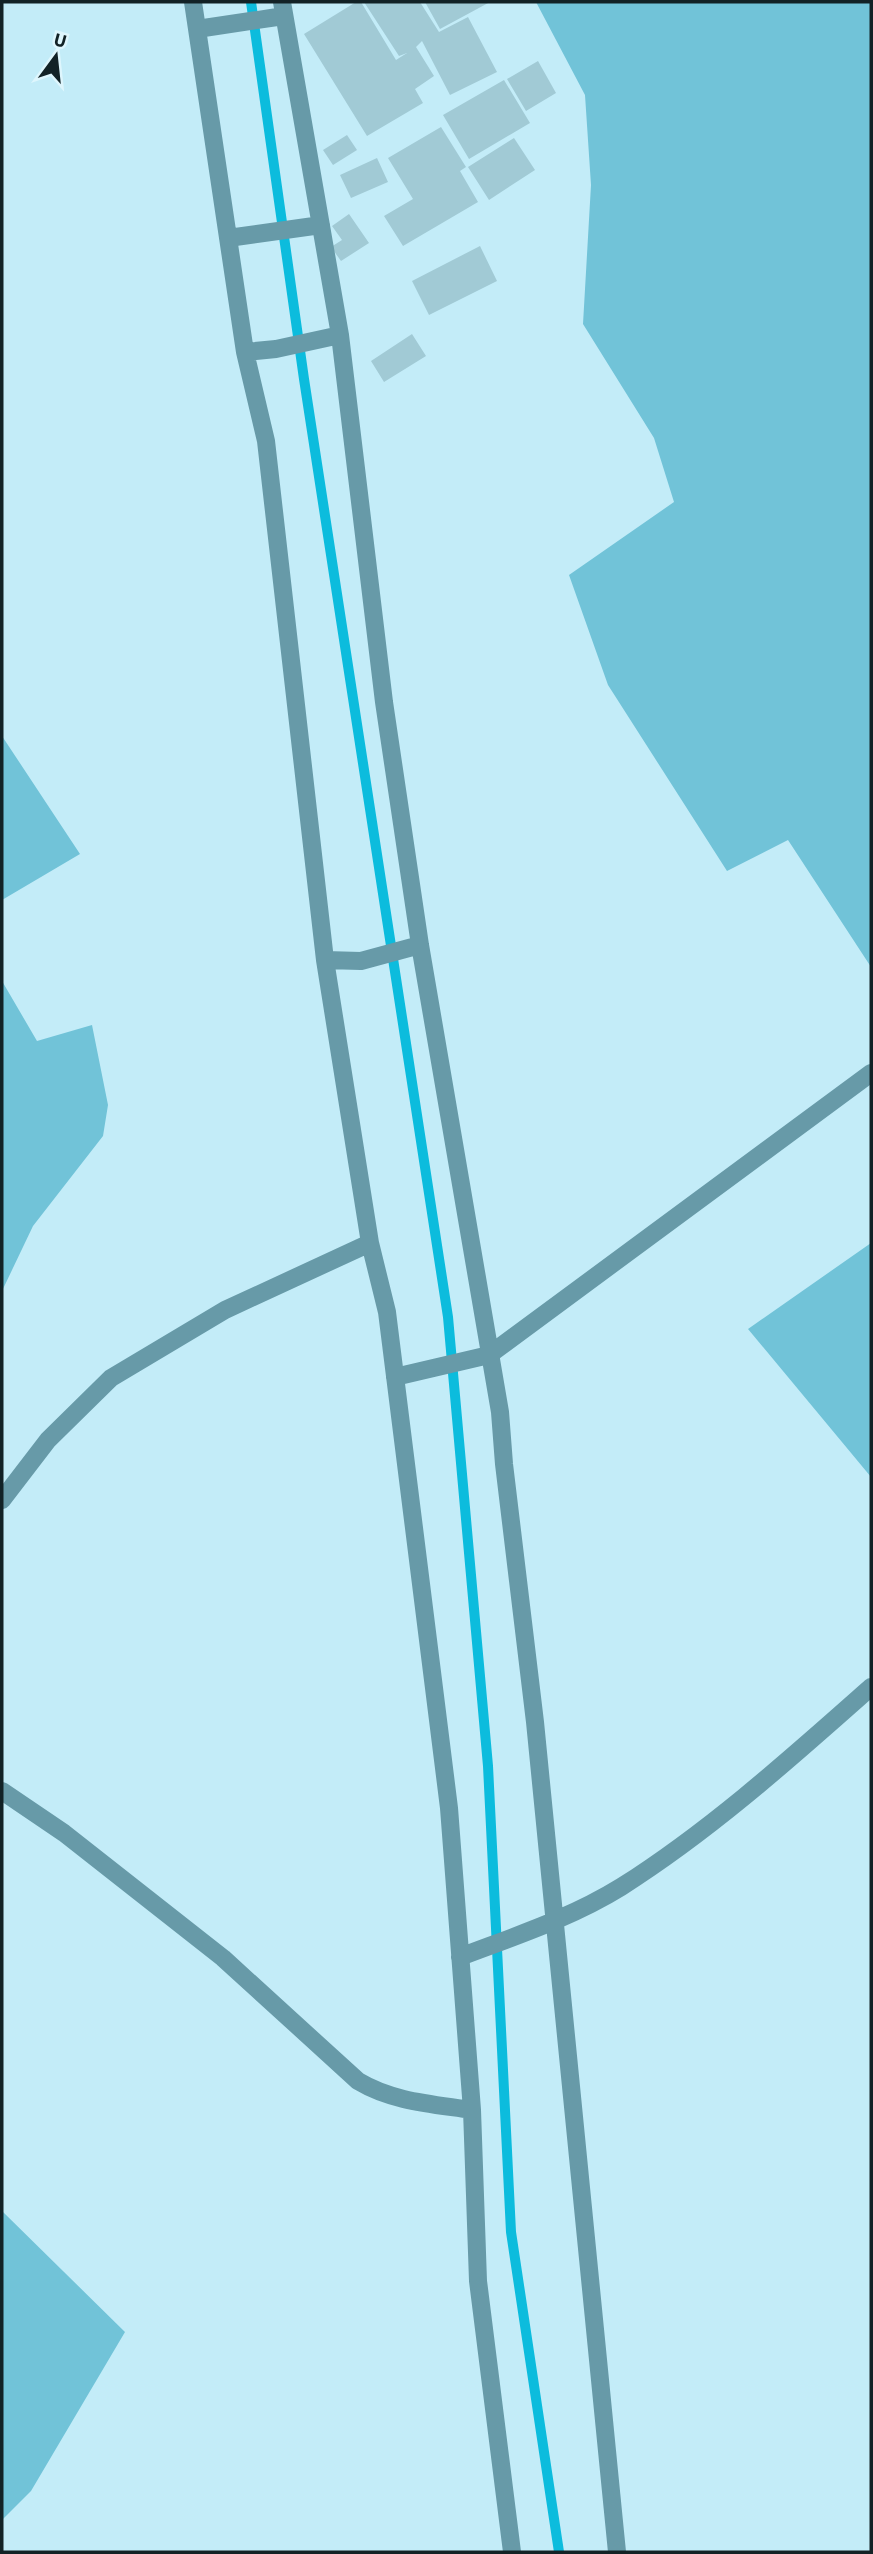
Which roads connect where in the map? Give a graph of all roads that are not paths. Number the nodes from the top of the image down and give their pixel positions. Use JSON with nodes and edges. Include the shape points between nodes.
{"nodes":[{"id":1,"x":193,"y":2,"type":"edge"},
{"id":2,"x":283,"y":9,"type":"edge"},
{"id":3,"x":197,"y":29,"type":"junction"},
{"id":4,"x":321,"y":225,"type":"junction"},
{"id":5,"x":228,"y":238,"type":"junction"},
{"id":6,"x":340,"y":335,"type":"junction"},
{"id":7,"x":245,"y":352,"type":"junction"},
{"id":8,"x":420,"y":945,"type":"junction"},
{"id":9,"x":325,"y":960,"type":"junction"},
{"id":10,"x":871,"y":1073,"type":"edge"},
{"id":11,"x":370,"y":1243,"type":"junction"},
{"id":12,"x":481,"y":1357,"type":"junction"},
{"id":13,"x":395,"y":1377,"type":"junction"},
{"id":14,"x":2,"y":1500,"type":"edge"},
{"id":15,"x":871,"y":1687,"type":"edge"},
{"id":16,"x":2,"y":1791,"type":"edge"},
{"id":17,"x":555,"y":1921,"type":"junction"},
{"id":18,"x":460,"y":1957,"type":"junction"},
{"id":19,"x":472,"y":2110,"type":"junction"},
{"id":20,"x":512,"y":2552,"type":"edge"},
{"id":21,"x":617,"y":2552,"type":"edge"}],
"edges":[{"from":1,"to":3,"type":"street"},
{"from":2,"to":3,"type":"street","via":[[226,26]]},
{"from":2,"to":4,"type":"street"},
{"from":3,"to":5,"type":"street"},
{"from":4,"to":5,"type":"street"},
{"from":4,"to":6,"type":"street"},
{"from":5,"to":7,"type":"street"},
{"from":6,"to":7,"type":"street"},
{"from":6,"to":8,"type":"street","via":[[384,702]]},
{"from":7,"to":9,"type":"street","via":[[266,440]]},
{"from":8,"to":9,"type":"street","via":[[361,961]]},
{"from":8,"to":12,"type":"street"},
{"from":9,"to":11,"type":"street"},
{"from":10,"to":12,"type":"street"},
{"from":11,"to":13,"type":"street","via":[[387,1312]]},
{"from":11,"to":14,"type":"street","via":[[225,1310],[111,1378],[48,1440]]},
{"from":12,"to":13,"type":"street"},
{"from":12,"to":17,"type":"street","via":[[500,1412]]},
{"from":13,"to":18,"type":"street","via":[[449,1808]]},
{"from":15,"to":17,"type":"street","via":[[739,1802],[621,1887]]},
{"from":16,"to":19,"type":"street","via":[[64,1833],[223,1958],[358,2081],[402,2100]]},
{"from":17,"to":18,"type":"street"},
{"from":17,"to":21,"type":"street"},
{"from":18,"to":19,"type":"street"},
{"from":19,"to":20,"type":"street","via":[[478,2281]]}]}
